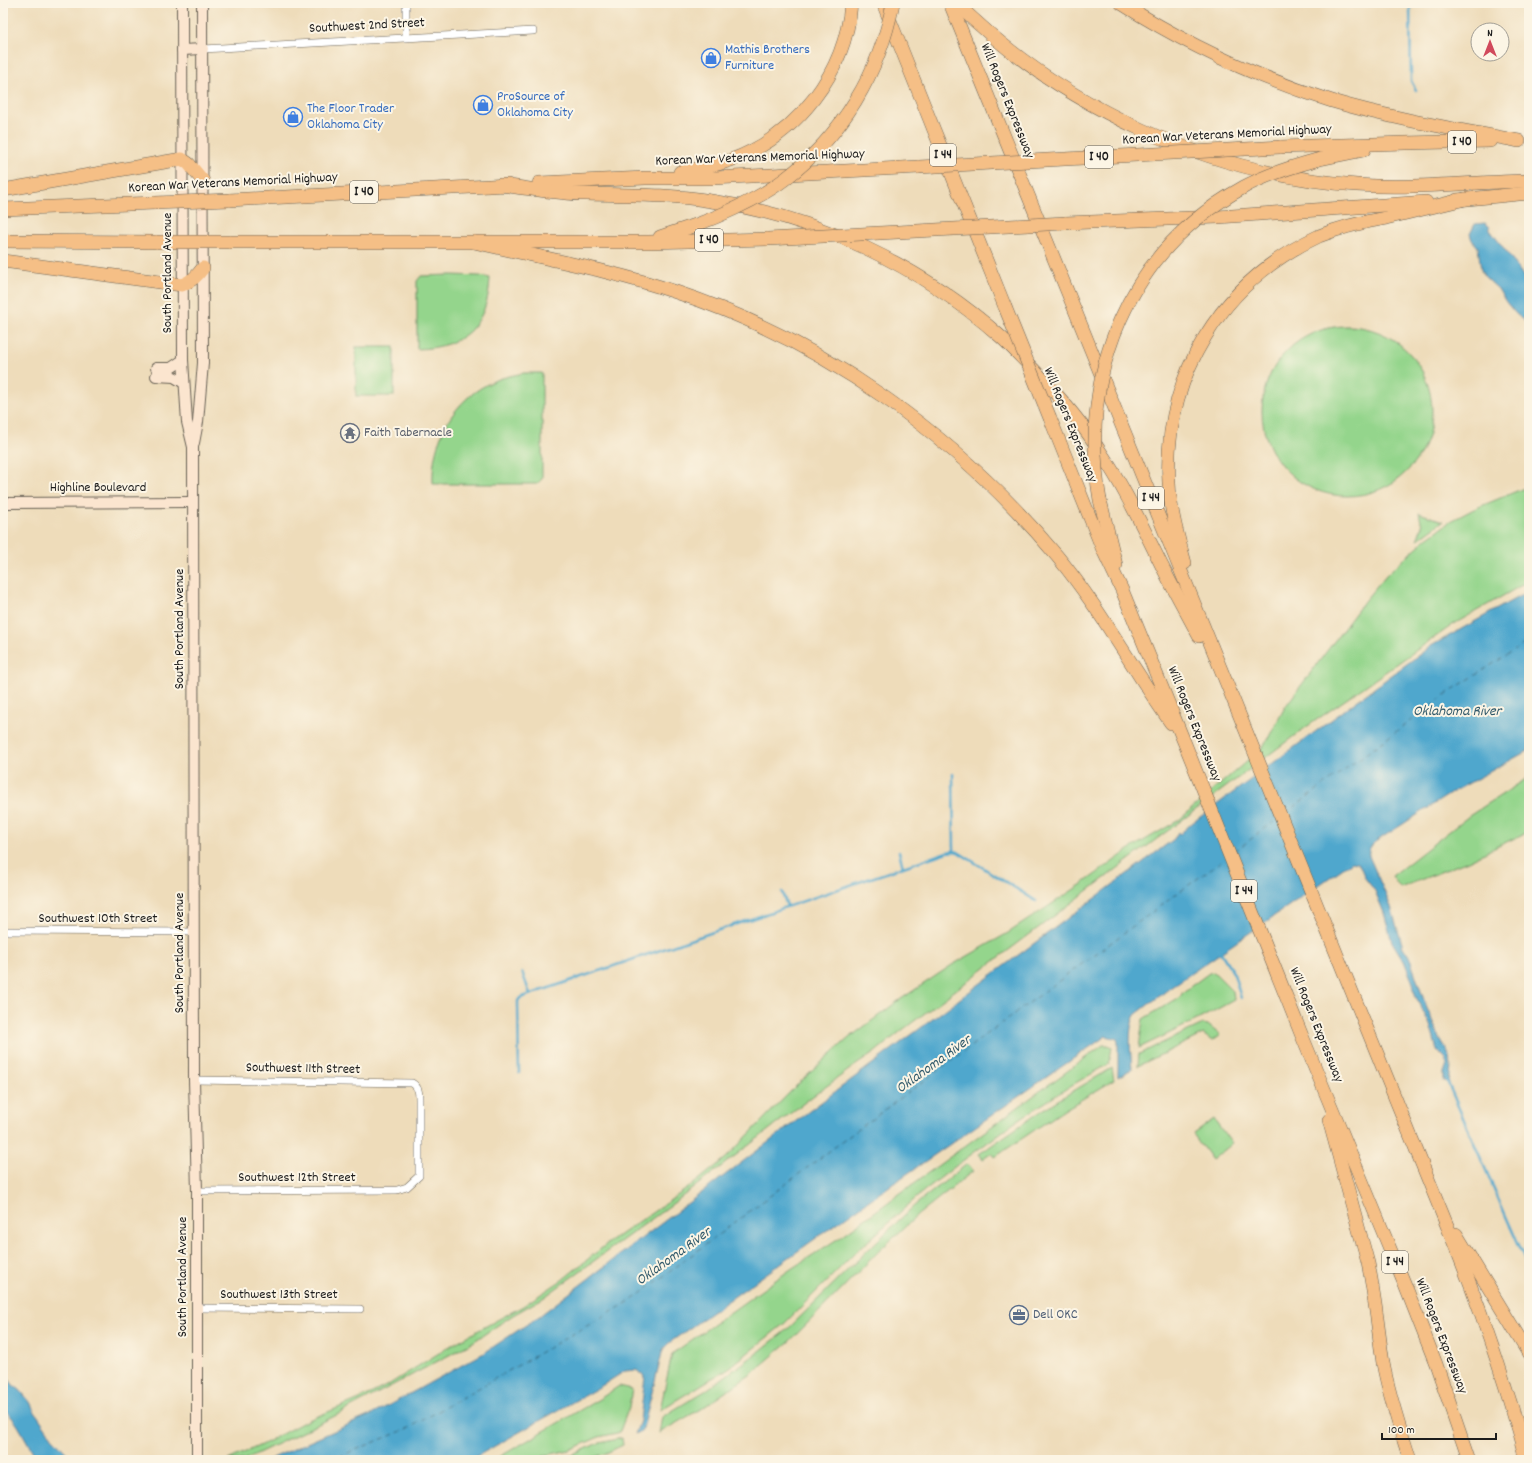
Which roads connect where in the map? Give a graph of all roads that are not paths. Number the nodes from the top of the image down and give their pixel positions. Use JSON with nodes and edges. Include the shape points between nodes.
{"nodes":[{"id":1,"x":182,"y":3,"type":"edge"},
{"id":2,"x":202,"y":3,"type":"edge"},
{"id":3,"x":406,"y":3,"type":"edge"},
{"id":4,"x":851,"y":3,"type":"edge"},
{"id":5,"x":883,"y":3,"type":"edge"},
{"id":6,"x":893,"y":3,"type":"edge"},
{"id":7,"x":950,"y":3,"type":"edge"},
{"id":8,"x":956,"y":3,"type":"edge"},
{"id":9,"x":1121,"y":3,"type":"edge"},
{"id":10,"x":533,"y":31,"type":"dead end"},
{"id":11,"x":406,"y":37,"type":"junction"},
{"id":12,"x":202,"y":49,"type":"junction"},
{"id":13,"x":182,"y":50,"type":"junction"},
{"id":14,"x":1524,"y":141,"type":"edge"},
{"id":15,"x":1404,"y":142,"type":"junction"},
{"id":16,"x":182,"y":159,"type":"junction"},
{"id":17,"x":645,"y":178,"type":"junction"},
{"id":18,"x":203,"y":181,"type":"junction"},
{"id":19,"x":1529,"y":181,"type":"edge"},
{"id":20,"x":500,"y":185,"type":"junction"},
{"id":21,"x":3,"y":190,"type":"edge"},
{"id":22,"x":1529,"y":194,"type":"edge"},
{"id":23,"x":1465,"y":199,"type":"junction"},
{"id":24,"x":3,"y":209,"type":"edge"},
{"id":25,"x":3,"y":241,"type":"edge"},
{"id":26,"x":474,"y":242,"type":"junction"},
{"id":27,"x":649,"y":242,"type":"junction"},
{"id":28,"x":3,"y":261,"type":"edge"},
{"id":29,"x":203,"y":268,"type":"junction"},
{"id":30,"x":182,"y":284,"type":"junction"},
{"id":31,"x":183,"y":360,"type":"junction"},
{"id":32,"x":184,"y":383,"type":"junction"},
{"id":33,"x":193,"y":447,"type":"junction"},
{"id":34,"x":193,"y":502,"type":"junction"},
{"id":35,"x":3,"y":503,"type":"edge"},
{"id":36,"x":1122,"y":590,"type":"junction"},
{"id":37,"x":1196,"y":609,"type":"junction"},
{"id":38,"x":1227,"y":687,"type":"junction"},
{"id":39,"x":1185,"y":744,"type":"junction"},
{"id":40,"x":3,"y":931,"type":"edge"},
{"id":41,"x":193,"y":932,"type":"junction"},
{"id":42,"x":1315,"y":1066,"type":"junction"},
{"id":43,"x":194,"y":1080,"type":"junction"},
{"id":44,"x":397,"y":1190,"type":"joint"},
{"id":45,"x":196,"y":1191,"type":"junction"},
{"id":46,"x":1439,"y":1207,"type":"junction"},
{"id":47,"x":197,"y":1308,"type":"junction"},
{"id":48,"x":360,"y":1309,"type":"dead end"},
{"id":49,"x":1529,"y":1354,"type":"edge"},
{"id":50,"x":198,"y":1460,"type":"edge"},
{"id":51,"x":1410,"y":1460,"type":"edge"},
{"id":52,"x":1469,"y":1460,"type":"edge"},
{"id":53,"x":1527,"y":1460,"type":"edge"}],
"edges":[{"from":1,"to":13,"type":"main road","name":"South Portland Avenue"},
{"from":2,"to":12,"type":"main road","name":"South Portland Avenue"},
{"from":3,"to":11,"type":"street"},
{"from":4,"to":17,"type":"highway","via":[[844,40],[834,68],[814,99],[787,128],[762,145],[733,159],[713,166]]},
{"from":5,"to":36,"type":"highway","name":"Will Rogers Expressway","number":"I 44","bridge":true,"via":[[1103,550]]},
{"from":6,"to":27,"type":"highway","bridge":true,"via":[[881,48],[869,76],[851,108],[805,162],[785,179],[730,211]]},
{"from":7,"to":37,"type":"highway","name":"Will Rogers Expressway","number":"I 44"},
{"from":8,"to":19,"type":"highway","via":[[1010,50],[1072,92],[1151,134],[1224,161],[1285,177],[1357,185],[1399,187]]},
{"from":9,"to":14,"type":"highway","via":[[1210,53],[1302,91],[1385,115]]},
{"from":10,"to":11,"type":"street","name":"Southwest 2nd Street"},
{"from":11,"to":12,"type":"street","name":"Southwest 2nd Street"},
{"from":12,"to":13,"type":"main road"},
{"from":12,"to":18,"type":"main road","name":"South Portland Avenue"},
{"from":13,"to":16,"type":"main road","name":"South Portland Avenue"},
{"from":14,"to":15,"type":"highway","name":"Korean War Veterans Memorial Highway","number":"I 40"},
{"from":15,"to":17,"type":"highway","name":"Korean War Veterans Memorial Highway","number":"I 40","bridge":true,"via":[[714,178]]},
{"from":15,"to":36,"type":"highway","bridge":true,"via":[[1320,159],[1285,169],[1240,189],[1194,221],[1164,252],[1135,292],[1110,344],[1095,417],[1094,449],[1100,500]]},
{"from":16,"to":18,"type":"highway"},
{"from":16,"to":21,"type":"highway"},
{"from":16,"to":30,"type":"main road","name":"South Portland Avenue"},
{"from":17,"to":20,"type":"highway","name":"Korean War Veterans Memorial Highway","number":"I 40"},
{"from":18,"to":29,"type":"main road","name":"South Portland Avenue"},
{"from":20,"to":24,"type":"highway","name":"Korean War Veterans Memorial Highway","number":"I 40","bridge":true},
{"from":20,"to":38,"type":"highway","via":[[583,194],[675,196],[753,208],[822,229],[865,248],[904,268],[961,305],[1004,339],[1038,374],[1063,401],[1097,446],[1130,501],[1168,579]]},
{"from":22,"to":23,"type":"highway","number":"I 40"},
{"from":23,"to":27,"type":"highway","number":"I 40","bridge":true,"via":[[1218,217],[768,239]]},
{"from":23,"to":37,"type":"highway","via":[[1345,227],[1301,245],[1251,281],[1210,327],[1190,364],[1183,384],[1173,423],[1168,464],[1172,512]]},
{"from":25,"to":26,"type":"highway","number":"I 40","bridge":true},
{"from":26,"to":27,"type":"highway","number":"I 40"},
{"from":26,"to":39,"type":"highway","via":[[612,272],[698,299],[786,339],[874,390],[957,454],[1041,537],[1104,619]]},
{"from":28,"to":30,"type":"highway"},
{"from":29,"to":30,"type":"highway","via":[[198,276]]},
{"from":29,"to":33,"type":"main road","name":"South Portland Avenue","via":[[201,391]]},
{"from":30,"to":31,"type":"main road","name":"South Portland Avenue"},
{"from":31,"to":32,"type":"main road","name":"South Portland Avenue"},
{"from":31,"to":32,"type":"main road","via":[[176,366],[156,372]]},
{"from":32,"to":33,"type":"main road","name":"South Portland Avenue","via":[[187,422]]},
{"from":33,"to":34,"type":"main road","name":"South Portland Avenue"},
{"from":34,"to":35,"type":"main road","name":"Highline Boulevard"},
{"from":34,"to":41,"type":"main road","name":"South Portland Avenue"},
{"from":36,"to":39,"type":"highway","name":"Will Rogers Expressway","number":"I 44"},
{"from":37,"to":38,"type":"highway","name":"Will Rogers Expressway","number":"I 44"},
{"from":38,"to":46,"type":"highway","name":"Will Rogers Expressway","number":"I 44"},
{"from":39,"to":42,"type":"highway","name":"Will Rogers Expressway","number":"I 44"},
{"from":40,"to":41,"type":"street","name":"Southwest 10th Street"},
{"from":41,"to":43,"type":"main road","name":"South Portland Avenue"},
{"from":42,"to":51,"type":"highway","via":[[1364,1244],[1373,1284],[1388,1385]]},
{"from":42,"to":52,"type":"highway","name":"Will Rogers Expressway","number":"I 44","via":[[1431,1351]]},
{"from":43,"to":44,"type":"street","name":"Southwest 11th Street","via":[[416,1086],[419,1090],[419,1176],[407,1187]]},
{"from":43,"to":45,"type":"main road","name":"South Portland Avenue"},
{"from":44,"to":45,"type":"street","name":"Southwest 12th Street"},
{"from":45,"to":47,"type":"main road","name":"South Portland Avenue"},
{"from":46,"to":49,"type":"highway"},
{"from":46,"to":53,"type":"highway","name":"Will Rogers Expressway","number":"I 44","via":[[1485,1324]]},
{"from":47,"to":48,"type":"street","name":"Southwest 13th Street"},
{"from":47,"to":50,"type":"main road","name":"South Portland Avenue"}]}
